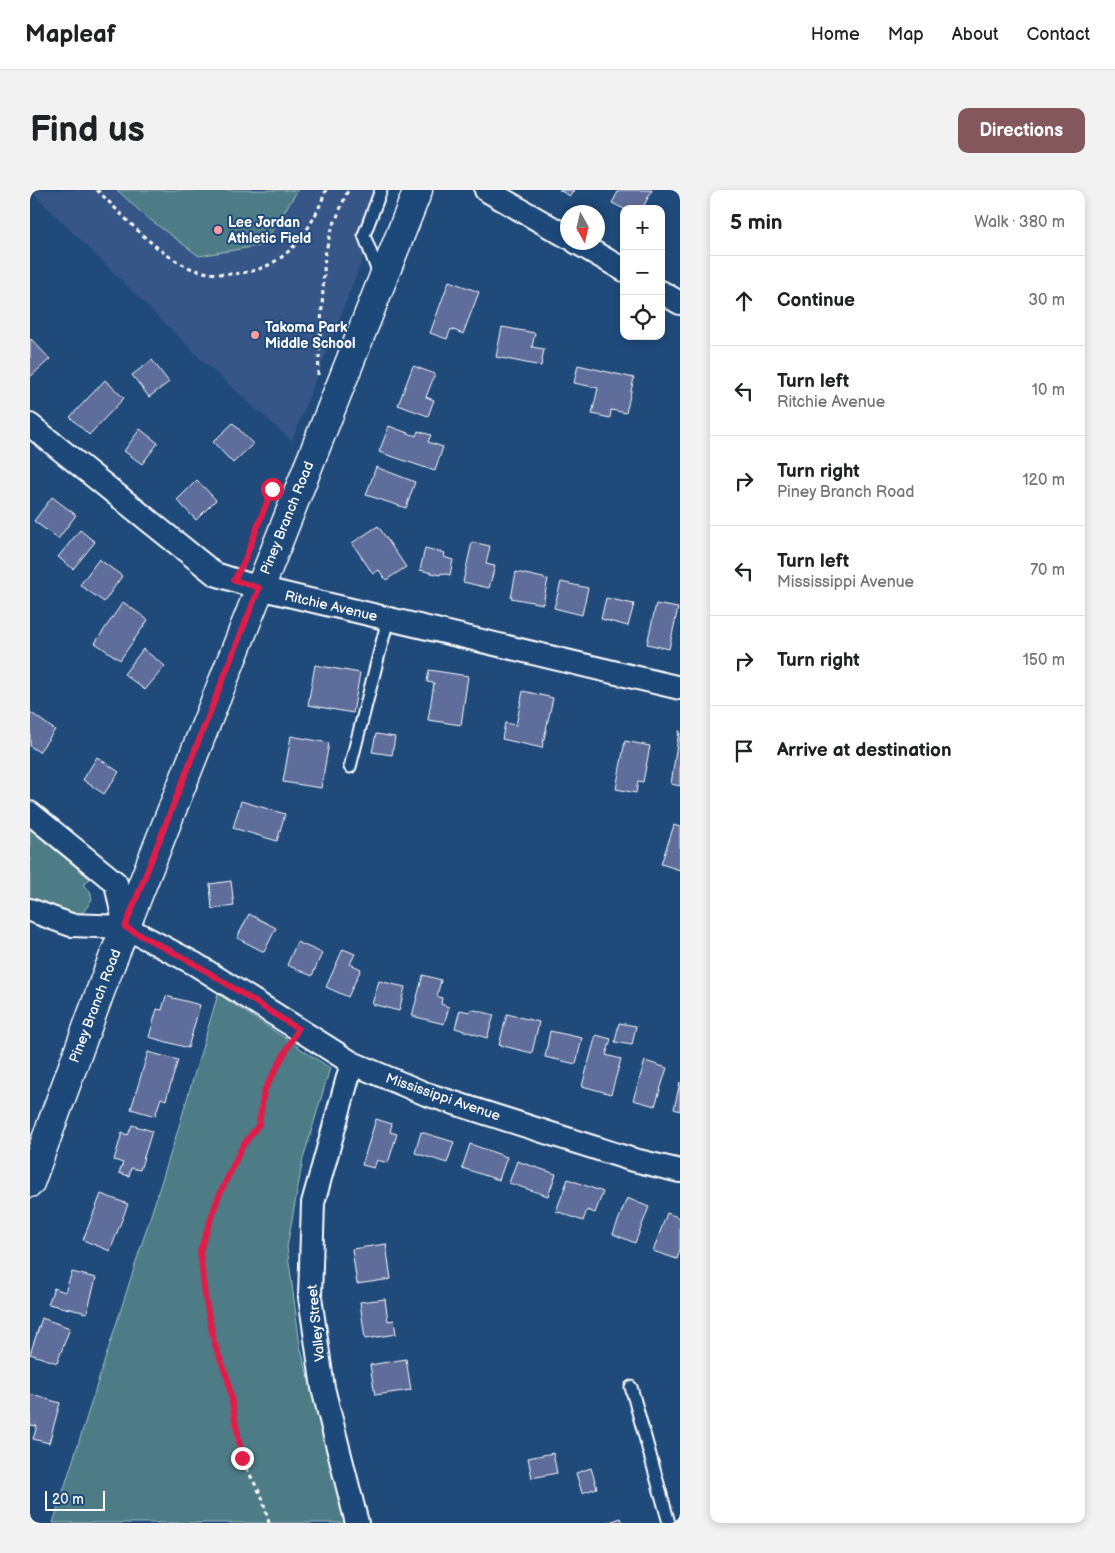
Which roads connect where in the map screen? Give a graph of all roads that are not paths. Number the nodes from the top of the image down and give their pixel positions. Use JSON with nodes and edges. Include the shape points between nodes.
{"nodes":[{"id":1,"x":381,"y":190,"type":"edge"},
{"id":2,"x":418,"y":190,"type":"edge"},
{"id":3,"x":486,"y":190,"type":"edge"},
{"id":4,"x":509,"y":196,"type":"edge"},
{"id":5,"x":560,"y":231,"type":"edge"},
{"id":6,"x":590,"y":250,"type":"edge"},
{"id":7,"x":620,"y":268,"type":"edge"},
{"id":8,"x":382,"y":281,"type":"junction"},
{"id":9,"x":665,"y":294,"type":"edge"},
{"id":10,"x":680,"y":303,"type":"edge"},
{"id":11,"x":30,"y":425,"type":"edge"},
{"id":12,"x":259,"y":588,"type":"junction"},
{"id":13,"x":388,"y":619,"type":"junction"},
{"id":14,"x":680,"y":688,"type":"edge"},
{"id":15,"x":350,"y":767,"type":"dead end"},
{"id":16,"x":30,"y":813,"type":"edge"},
{"id":17,"x":30,"y":910,"type":"edge"},
{"id":18,"x":125,"y":927,"type":"junction"},
{"id":19,"x":352,"y":1063,"type":"junction"},
{"id":20,"x":680,"y":1171,"type":"edge"},
{"id":21,"x":30,"y":1183,"type":"edge"},
{"id":22,"x":631,"y":1388,"type":"dead end"},
{"id":23,"x":357,"y":1523,"type":"edge"},
{"id":24,"x":669,"y":1523,"type":"edge"}],
"edges":[{"from":1,"to":8,"type":"lane","via":[[364,235]]},
{"from":2,"to":8,"type":"main road","name":"Piney Branch Road"},
{"from":3,"to":4,"type":"street"},
{"from":4,"to":5,"type":"street"},
{"from":6,"to":7,"type":"street"},
{"from":8,"to":12,"type":"main road","name":"Piney Branch Road"},
{"from":9,"to":10,"type":"street"},
{"from":11,"to":12,"type":"street","name":"Ritchie Avenue","via":[[215,574]]},
{"from":12,"to":13,"type":"street","name":"Ritchie Avenue"},
{"from":12,"to":18,"type":"main road","name":"Piney Branch Road"},
{"from":13,"to":14,"type":"street","name":"Ritchie Avenue"},
{"from":13,"to":15,"type":"lane"},
{"from":16,"to":18,"type":"street","via":[[116,883]]},
{"from":17,"to":18,"type":"street","via":[[70,925]]},
{"from":18,"to":19,"type":"street","name":"Mississippi Avenue","via":[[195,964]]},
{"from":18,"to":21,"type":"main road","name":"Piney Branch Road"},
{"from":19,"to":20,"type":"street","name":"Mississippi Avenue","via":[[426,1094]]},
{"from":19,"to":23,"type":"street","name":"Valley Street","via":[[313,1203],[310,1297],[323,1388]]},
{"from":22,"to":24,"type":"lane"}]}
